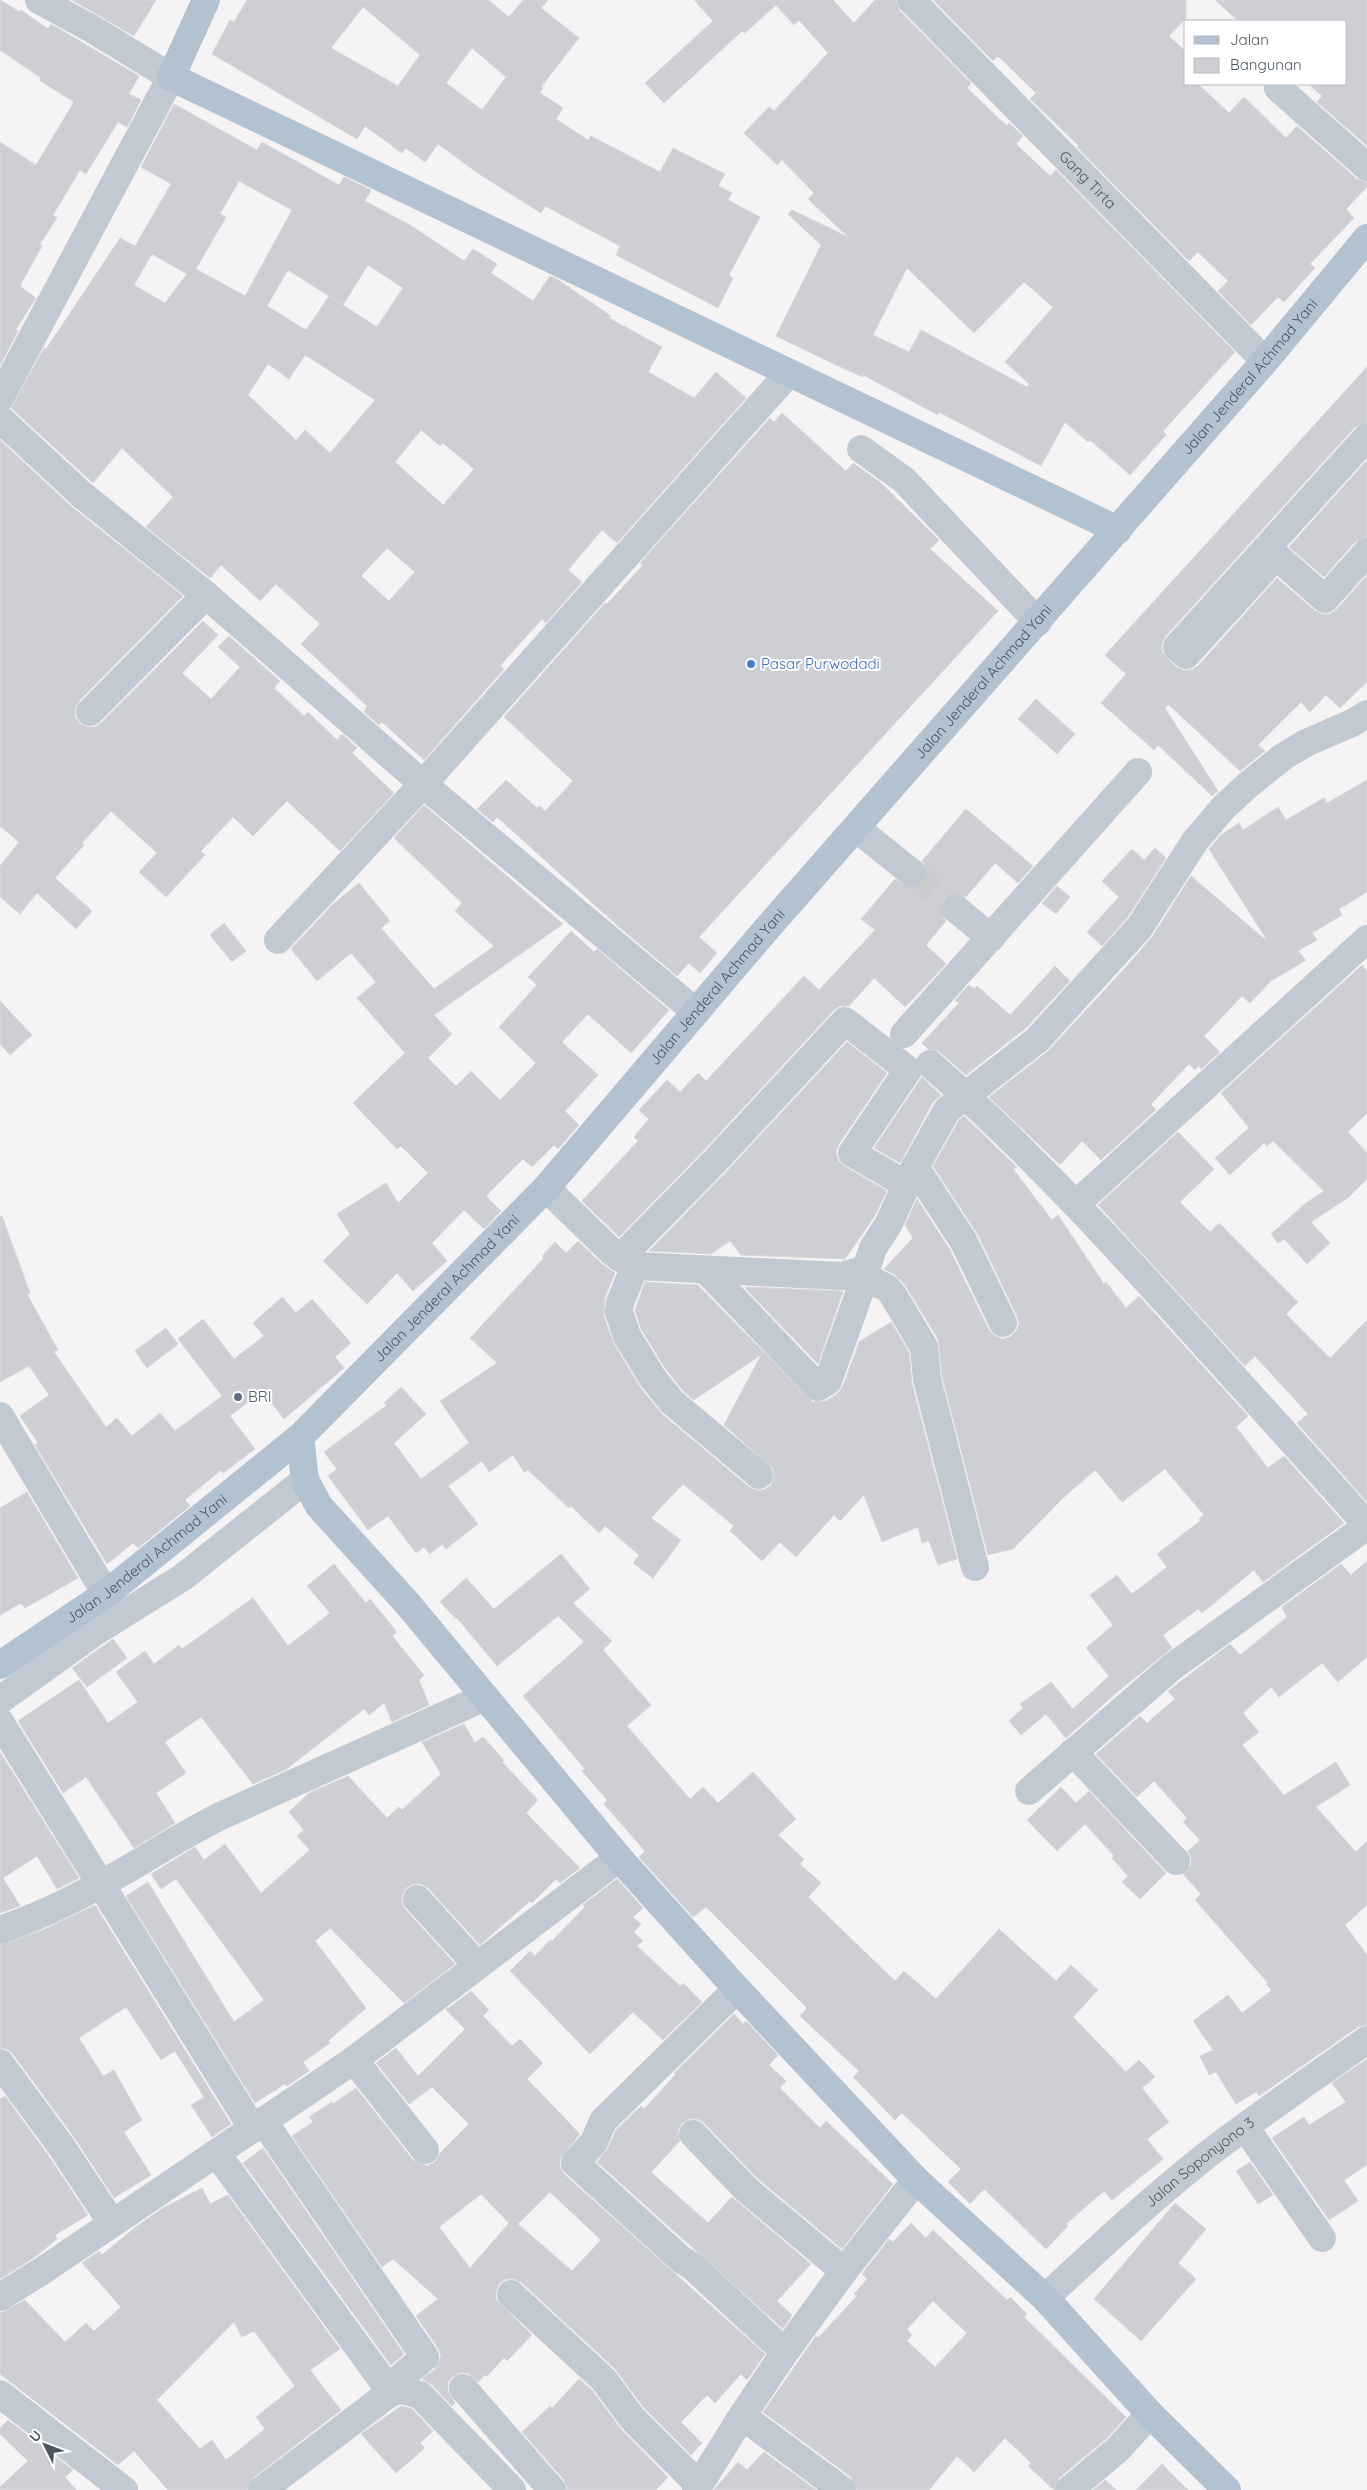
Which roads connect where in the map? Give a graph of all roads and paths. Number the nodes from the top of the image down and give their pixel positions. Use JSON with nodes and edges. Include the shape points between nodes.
{"nodes":[{"id":1,"x":39,"y":0,"type":"edge"},
{"id":2,"x":206,"y":0,"type":"edge"},
{"id":3,"x":911,"y":0,"type":"edge"},
{"id":4,"x":171,"y":77,"type":"junction"},
{"id":5,"x":1278,"y":88,"type":"dead end"},
{"id":6,"x":1367,"y":167,"type":"edge"},
{"id":7,"x":1367,"y":238,"type":"edge"},
{"id":8,"x":1265,"y":361,"type":"junction"},
{"id":9,"x":789,"y":373,"type":"junction"},
{"id":10,"x":0,"y":398,"type":"edge"},
{"id":11,"x":0,"y":419,"type":"edge"},
{"id":12,"x":1367,"y":437,"type":"edge"},
{"id":13,"x":861,"y":449,"type":"dead end"},
{"id":14,"x":1118,"y":530,"type":"junction"},
{"id":15,"x":1367,"y":552,"type":"edge"},
{"id":16,"x":206,"y":595,"type":"junction"},
{"id":17,"x":1038,"y":622,"type":"junction"},
{"id":18,"x":90,"y":712,"type":"dead end"},
{"id":19,"x":1362,"y":726,"type":"edge"},
{"id":20,"x":1138,"y":772,"type":"dead end"},
{"id":21,"x":422,"y":784,"type":"junction"},
{"id":22,"x":856,"y":828,"type":"junction"},
{"id":23,"x":912,"y":873,"type":"tunnel mouth"},
{"id":24,"x":956,"y":909,"type":"tunnel mouth"},
{"id":25,"x":991,"y":938,"type":"junction"},
{"id":26,"x":1367,"y":938,"type":"edge"},
{"id":27,"x":278,"y":940,"type":"dead end"},
{"id":28,"x":696,"y":1012,"type":"junction"},
{"id":29,"x":904,"y":1034,"type":"dead end"},
{"id":30,"x":930,"y":1064,"type":"dead end"},
{"id":31,"x":967,"y":1096,"type":"junction"},
{"id":32,"x":911,"y":1176,"type":"junction"},
{"id":33,"x":546,"y":1188,"type":"junction"},
{"id":34,"x":1076,"y":1204,"type":"junction"},
{"id":35,"x":627,"y":1262,"type":"junction"},
{"id":36,"x":707,"y":1270,"type":"junction"},
{"id":37,"x":866,"y":1273,"type":"junction"},
{"id":38,"x":1003,"y":1324,"type":"dead end"},
{"id":39,"x":0,"y":1416,"type":"edge"},
{"id":40,"x":300,"y":1437,"type":"junction"},
{"id":41,"x":759,"y":1475,"type":"dead end"},
{"id":42,"x":305,"y":1480,"type":"junction"},
{"id":43,"x":1367,"y":1526,"type":"edge"},
{"id":44,"x":975,"y":1567,"type":"dead end"},
{"id":45,"x":106,"y":1594,"type":"junction"},
{"id":46,"x":0,"y":1665,"type":"edge"},
{"id":47,"x":486,"y":1697,"type":"junction"},
{"id":48,"x":0,"y":1700,"type":"edge"},
{"id":49,"x":0,"y":1722,"type":"edge"},
{"id":50,"x":1074,"y":1752,"type":"junction"},
{"id":51,"x":1029,"y":1791,"type":"dead end"},
{"id":52,"x":619,"y":1858,"type":"junction"},
{"id":53,"x":1176,"y":1861,"type":"dead end"},
{"id":54,"x":102,"y":1884,"type":"junction"},
{"id":55,"x":417,"y":1899,"type":"dead end"},
{"id":56,"x":0,"y":1930,"type":"edge"},
{"id":57,"x":477,"y":1965,"type":"junction"},
{"id":58,"x":737,"y":1989,"type":"junction"},
{"id":59,"x":1365,"y":2046,"type":"edge"},
{"id":60,"x":354,"y":2060,"type":"junction"},
{"id":61,"x":0,"y":2063,"type":"edge"},
{"id":62,"x":259,"y":2126,"type":"junction"},
{"id":63,"x":1244,"y":2127,"type":"junction"},
{"id":64,"x":693,"y":2134,"type":"dead end"},
{"id":65,"x":425,"y":2150,"type":"dead end"},
{"id":66,"x":217,"y":2154,"type":"junction"},
{"id":67,"x":916,"y":2180,"type":"junction"},
{"id":68,"x":112,"y":2223,"type":"junction"},
{"id":69,"x":1322,"y":2238,"type":"dead end"},
{"id":70,"x":844,"y":2271,"type":"junction"},
{"id":71,"x":512,"y":2294,"type":"dead end"},
{"id":72,"x":0,"y":2297,"type":"edge"},
{"id":73,"x":1045,"y":2298,"type":"junction"},
{"id":74,"x":785,"y":2352,"type":"junction"},
{"id":75,"x":463,"y":2388,"type":"dead end"},
{"id":76,"x":390,"y":2390,"type":"junction"},
{"id":77,"x":6,"y":2407,"type":"edge"},
{"id":78,"x":1150,"y":2414,"type":"junction"},
{"id":79,"x":742,"y":2416,"type":"junction"},
{"id":80,"x":698,"y":2488,"type":"edge"},
{"id":81,"x":124,"y":2490,"type":"edge"},
{"id":82,"x":262,"y":2490,"type":"edge"},
{"id":83,"x":512,"y":2490,"type":"edge"},
{"id":84,"x":552,"y":2490,"type":"edge"},
{"id":85,"x":842,"y":2490,"type":"edge"},
{"id":86,"x":1069,"y":2490,"type":"edge"},
{"id":87,"x":1227,"y":2490,"type":"edge"}],
"edges":[{"from":1,"to":4,"type":"street"},
{"from":2,"to":4,"type":"main road"},
{"from":3,"to":8,"type":"street","name":"Gang Tirta"},
{"from":4,"to":9,"type":"main road"},
{"from":4,"to":10,"type":"street"},
{"from":5,"to":6,"type":"street"},
{"from":7,"to":8,"type":"main road","name":"Jalan Jenderal Achmad Yani"},
{"from":8,"to":14,"type":"main road","name":"Jalan Jenderal Achmad Yani"},
{"from":9,"to":14,"type":"main road"},
{"from":9,"to":21,"type":"street"},
{"from":11,"to":16,"type":"street","via":[[81,494]]},
{"from":12,"to":15,"type":"street","via":[[1272,552],[1325,599]]},
{"from":13,"to":17,"type":"street","via":[[904,480]]},
{"from":14,"to":17,"type":"main road","name":"Jalan Jenderal Achmad Yani"},
{"from":16,"to":18,"type":"street"},
{"from":16,"to":21,"type":"street"},
{"from":17,"to":22,"type":"main road","name":"Jalan Jenderal Achmad Yani"},
{"from":19,"to":31,"type":"street","via":[[1306,743],[1284,756],[1224,807],[1195,841],[1139,928],[1037,1040]]},
{"from":20,"to":25,"type":"street"},
{"from":21,"to":27,"type":"street"},
{"from":21,"to":28,"type":"street"},
{"from":22,"to":23,"type":"street"},
{"from":22,"to":28,"type":"main road","name":"Jalan Jenderal Achmad Yani"},
{"from":24,"to":25,"type":"street"},
{"from":25,"to":29,"type":"street"},
{"from":26,"to":34,"type":"street"},
{"from":28,"to":33,"type":"main road","name":"Jalan Jenderal Achmad Yani"},
{"from":30,"to":31,"type":"street"},
{"from":31,"to":32,"type":"street","via":[[947,1110]]},
{"from":31,"to":34,"type":"street"},
{"from":32,"to":35,"type":"street","via":[[852,1153],[908,1070],[845,1021]]},
{"from":32,"to":37,"type":"street","via":[[888,1225],[873,1248]]},
{"from":32,"to":38,"type":"street","via":[[964,1242]]},
{"from":33,"to":35,"type":"street"},
{"from":33,"to":40,"type":"main road","name":"Jalan Jenderal Achmad Yani"},
{"from":34,"to":43,"type":"street","via":[[1196,1333]]},
{"from":35,"to":36,"type":"street"},
{"from":35,"to":41,"type":"street","via":[[619,1312],[627,1336],[652,1377],[672,1402]]},
{"from":36,"to":37,"type":"street","via":[[842,1276]]},
{"from":36,"to":37,"type":"street","via":[[818,1387],[828,1381]]},
{"from":37,"to":44,"type":"street","via":[[887,1288],[924,1347],[927,1379]]},
{"from":39,"to":45,"type":"street"},
{"from":40,"to":42,"type":"main road"},
{"from":40,"to":45,"type":"main road","name":"Jalan Jenderal Achmad Yani"},
{"from":42,"to":47,"type":"main road","via":[[319,1506]]},
{"from":42,"to":48,"type":"street","via":[[183,1577],[92,1634]]},
{"from":43,"to":50,"type":"street","via":[[1172,1668]]},
{"from":45,"to":46,"type":"main road","name":"Jalan Jenderal Achmad Yani"},
{"from":47,"to":52,"type":"main road"},
{"from":47,"to":54,"type":"street","via":[[188,1832]]},
{"from":49,"to":54,"type":"street"},
{"from":50,"to":51,"type":"street"},
{"from":50,"to":53,"type":"street"},
{"from":52,"to":57,"type":"street"},
{"from":52,"to":58,"type":"main road"},
{"from":54,"to":56,"type":"street","via":[[45,1913]]},
{"from":54,"to":62,"type":"street"},
{"from":55,"to":57,"type":"street"},
{"from":57,"to":60,"type":"street"},
{"from":58,"to":67,"type":"main road"},
{"from":58,"to":74,"type":"street","via":[[603,2121],[594,2142],[574,2163]]},
{"from":59,"to":63,"type":"street","name":"Jalan Soponyono 3"},
{"from":60,"to":62,"type":"street"},
{"from":60,"to":65,"type":"street"},
{"from":61,"to":68,"type":"street"},
{"from":62,"to":66,"type":"street"},
{"from":62,"to":76,"type":"street","via":[[425,2357]]},
{"from":63,"to":69,"type":"street"},
{"from":63,"to":73,"type":"street","name":"Jalan Soponyono 3","via":[[1147,2205]]},
{"from":64,"to":70,"type":"street","via":[[746,2189]]},
{"from":66,"to":68,"type":"street"},
{"from":66,"to":76,"type":"street"},
{"from":67,"to":70,"type":"street"},
{"from":67,"to":73,"type":"main road"},
{"from":68,"to":72,"type":"street"},
{"from":70,"to":74,"type":"street"},
{"from":71,"to":80,"type":"street","via":[[604,2380],[632,2418]]},
{"from":73,"to":78,"type":"main road"},
{"from":74,"to":79,"type":"street"},
{"from":75,"to":84,"type":"street"},
{"from":76,"to":82,"type":"street"},
{"from":76,"to":83,"type":"street","via":[[420,2395]]},
{"from":77,"to":81,"type":"street"},
{"from":78,"to":86,"type":"street","via":[[1117,2450]]},
{"from":78,"to":87,"type":"main road"},
{"from":79,"to":80,"type":"street"},
{"from":79,"to":85,"type":"street"}]}
